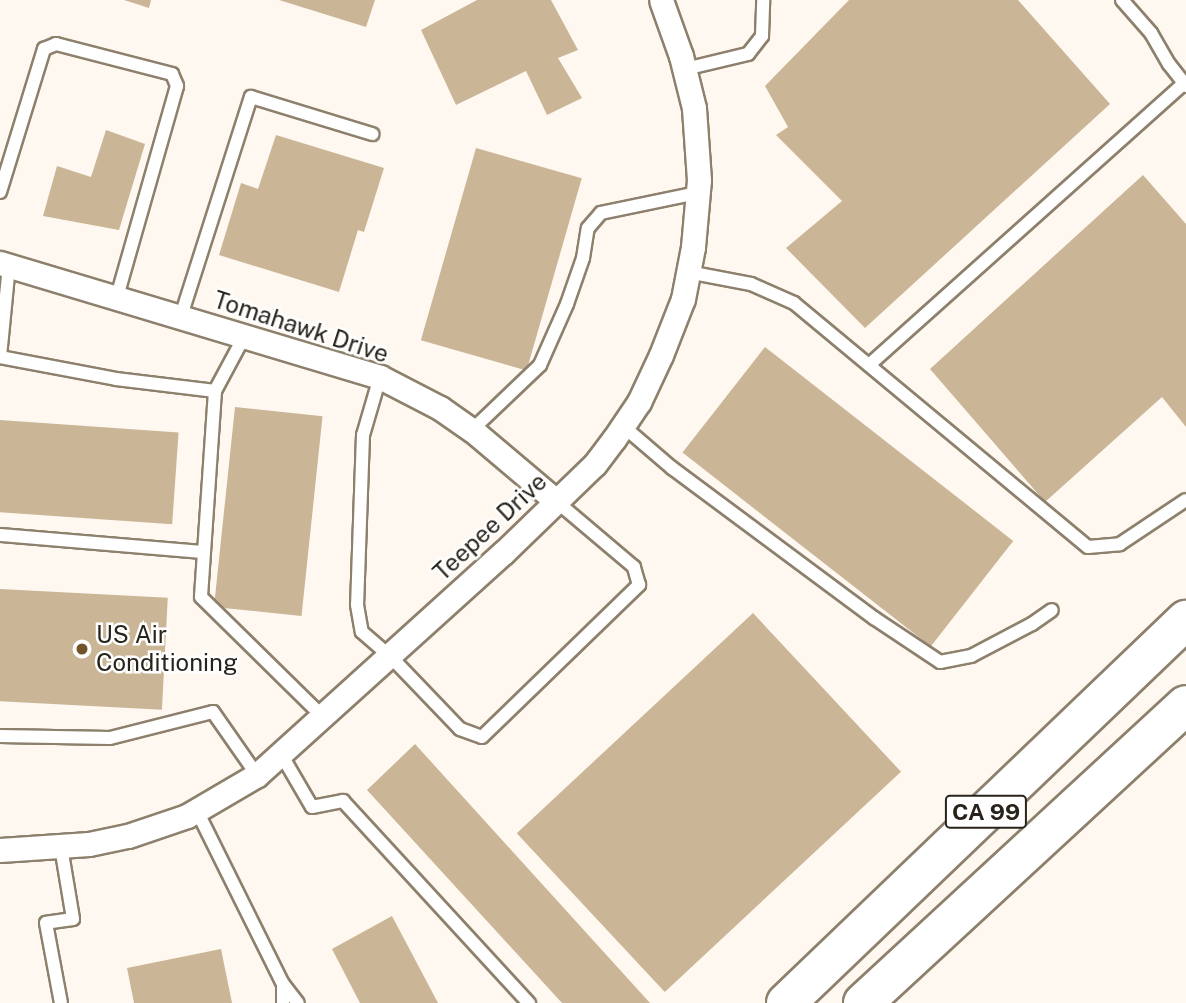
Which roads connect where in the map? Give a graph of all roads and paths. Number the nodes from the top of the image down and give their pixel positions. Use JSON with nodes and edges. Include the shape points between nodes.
{"nodes":[{"id":1,"x":661,"y":0,"type":"edge"},
{"id":2,"x":763,"y":0,"type":"edge"},
{"id":3,"x":1122,"y":0,"type":"edge"},
{"id":4,"x":685,"y":69,"type":"junction"},
{"id":5,"x":1185,"y":84,"type":"edge"},
{"id":6,"x":372,"y":134,"type":"dead end"},
{"id":7,"x":0,"y":192,"type":"edge"},
{"id":8,"x":698,"y":193,"type":"junction"},
{"id":9,"x":4,"y":264,"type":"edge"},
{"id":10,"x":688,"y":272,"type":"junction"},
{"id":11,"x":117,"y":297,"type":"junction"},
{"id":12,"x":181,"y":316,"type":"junction"},
{"id":13,"x":245,"y":335,"type":"junction"},
{"id":14,"x":869,"y":365,"type":"junction"},
{"id":15,"x":380,"y":377,"type":"junction"},
{"id":16,"x":215,"y":391,"type":"junction"},
{"id":17,"x":623,"y":426,"type":"junction"},
{"id":18,"x":472,"y":430,"type":"junction"},
{"id":19,"x":1186,"y":500,"type":"edge"},
{"id":20,"x":556,"y":501,"type":"junction"},
{"id":21,"x":0,"y":535,"type":"edge"},
{"id":22,"x":202,"y":552,"type":"junction"},
{"id":23,"x":1052,"y":610,"type":"dead end"},
{"id":24,"x":1186,"y":620,"type":"edge"},
{"id":25,"x":390,"y":656,"type":"junction"},
{"id":26,"x":1186,"y":705,"type":"edge"},
{"id":27,"x":323,"y":717,"type":"junction"},
{"id":28,"x":0,"y":736,"type":"edge"},
{"id":29,"x":281,"y":754,"type":"junction"},
{"id":30,"x":257,"y":775,"type":"junction"},
{"id":31,"x":197,"y":811,"type":"junction"},
{"id":32,"x":61,"y":847,"type":"junction"},
{"id":33,"x":0,"y":850,"type":"edge"},
{"id":34,"x":283,"y":985,"type":"junction"},
{"id":35,"x":61,"y":1003,"type":"edge"},
{"id":36,"x":283,"y":1003,"type":"edge"},
{"id":37,"x":298,"y":1003,"type":"edge"},
{"id":38,"x":529,"y":1003,"type":"edge"},
{"id":39,"x":786,"y":1003,"type":"edge"},
{"id":40,"x":863,"y":1003,"type":"edge"}],
"edges":[{"from":1,"to":4,"type":"street","name":"Teepee Drive"},
{"from":2,"to":4,"type":"lane","via":[[762,36],[748,54]]},
{"from":3,"to":5,"type":"lane"},
{"from":4,"to":8,"type":"street","name":"Teepee Drive","via":[[694,108]]},
{"from":5,"to":14,"type":"lane"},
{"from":6,"to":12,"type":"lane","via":[[251,97]]},
{"from":7,"to":11,"type":"lane","via":[[44,49],[56,44],[172,74],[177,86]]},
{"from":8,"to":10,"type":"street","name":"Teepee Drive"},
{"from":8,"to":18,"type":"lane","via":[[601,213],[588,228],[567,304],[540,365]]},
{"from":9,"to":11,"type":"street","name":"Tomahawk Drive"},
{"from":9,"to":16,"type":"lane","via":[[0,357],[116,379]]},
{"from":10,"to":14,"type":"lane","via":[[751,284],[794,303]]},
{"from":10,"to":17,"type":"street","name":"Teepee Drive","via":[[661,355]]},
{"from":11,"to":12,"type":"street","name":"Tomahawk Drive"},
{"from":12,"to":13,"type":"street","name":"Tomahawk Drive"},
{"from":13,"to":15,"type":"street","name":"Tomahawk Drive"},
{"from":13,"to":16,"type":"lane"},
{"from":14,"to":19,"type":"lane","via":[[1088,547],[1120,544]]},
{"from":15,"to":18,"type":"street","name":"Tomahawk Drive"},
{"from":15,"to":25,"type":"lane","via":[[363,435],[357,605],[362,632]]},
{"from":16,"to":22,"type":"lane"},
{"from":17,"to":20,"type":"street","name":"Teepee Drive","via":[[594,464]]},
{"from":17,"to":23,"type":"lane","via":[[851,602],[940,663],[971,656]]},
{"from":18,"to":20,"type":"street","name":"Tomahawk Drive"},
{"from":20,"to":25,"type":"street","name":"Teepee Drive"},
{"from":20,"to":25,"type":"lane","via":[[634,568],[639,585],[482,737],[460,729]]},
{"from":21,"to":22,"type":"lane"},
{"from":22,"to":27,"type":"lane","via":[[201,597]]},
{"from":24,"to":39,"type":"highway","number":"CA 99"},
{"from":25,"to":27,"type":"street","name":"Teepee Drive"},
{"from":26,"to":40,"type":"highway","number":"CA 99"},
{"from":27,"to":29,"type":"street","name":"Teepee Drive"},
{"from":28,"to":30,"type":"lane","via":[[110,738],[212,712]]},
{"from":29,"to":30,"type":"street","name":"Teepee Drive"},
{"from":29,"to":38,"type":"lane","via":[[312,807],[343,801]]},
{"from":30,"to":31,"type":"street","name":"Teepee Drive"},
{"from":31,"to":32,"type":"street","name":"Teepee Drive","via":[[128,836]]},
{"from":31,"to":34,"type":"lane"},
{"from":32,"to":33,"type":"street","name":"Teepee Drive"},
{"from":32,"to":35,"type":"lane","via":[[73,919],[46,923]]},
{"from":34,"to":36,"type":"lane"},
{"from":34,"to":37,"type":"lane"}]}
